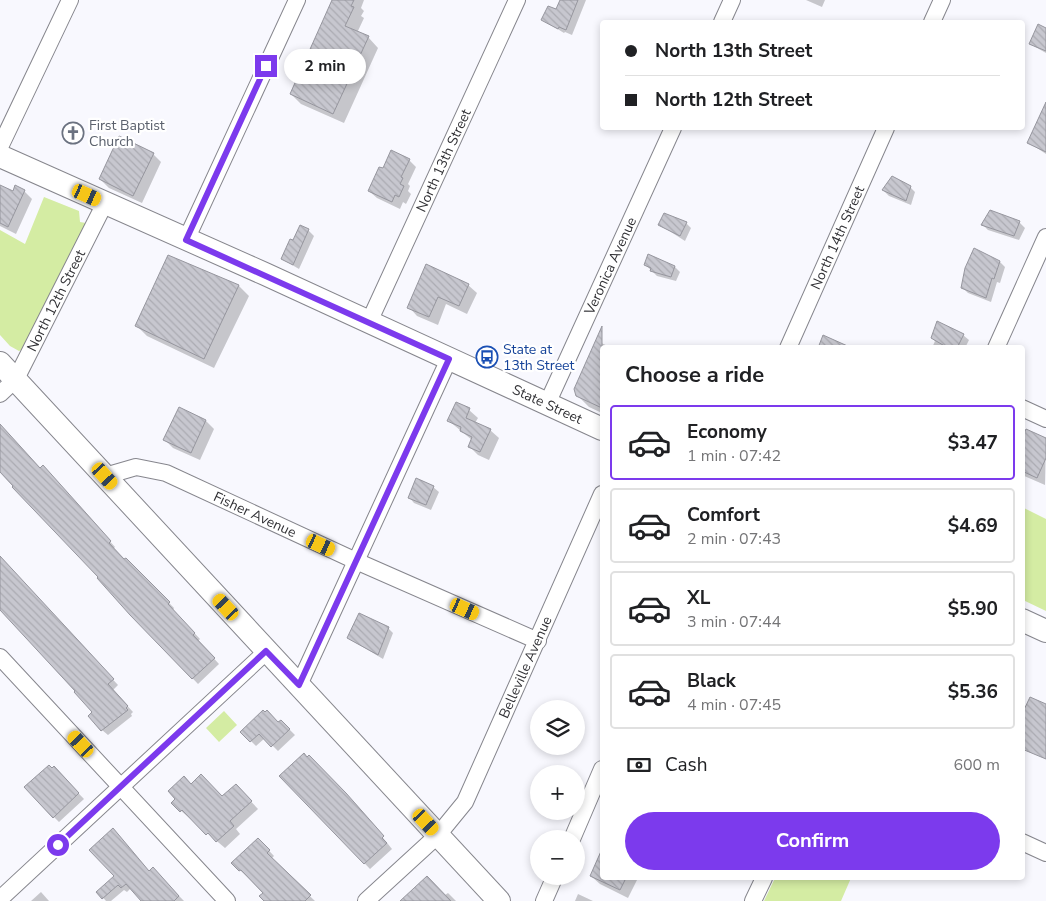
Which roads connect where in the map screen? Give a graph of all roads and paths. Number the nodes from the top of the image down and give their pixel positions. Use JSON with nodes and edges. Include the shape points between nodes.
{"nodes":[{"id":1,"x":70,"y":0,"type":"edge"},
{"id":2,"x":297,"y":0,"type":"edge"},
{"id":3,"x":517,"y":0,"type":"edge"},
{"id":4,"x":732,"y":0,"type":"edge"},
{"id":5,"x":942,"y":0,"type":"edge"},
{"id":6,"x":723,"y":20,"type":"edge"},
{"id":7,"x":933,"y":20,"type":"edge"},
{"id":8,"x":672,"y":130,"type":"edge"},
{"id":9,"x":885,"y":130,"type":"edge"},
{"id":10,"x":0,"y":146,"type":"edge"},
{"id":11,"x":0,"y":156,"type":"edge"},
{"id":12,"x":105,"y":203,"type":"junction"},
{"id":13,"x":1046,"y":237,"type":"edge"},
{"id":14,"x":186,"y":240,"type":"junction"},
{"id":15,"x":369,"y":322,"type":"junction"},
{"id":16,"x":789,"y":345,"type":"edge"},
{"id":17,"x":997,"y":345,"type":"edge"},
{"id":18,"x":449,"y":359,"type":"junction"},
{"id":19,"x":0,"y":362,"type":"edge"},
{"id":20,"x":8,"y":387,"type":"edge"},
{"id":21,"x":547,"y":404,"type":"junction"},
{"id":22,"x":1025,"y":409,"type":"edge"},
{"id":23,"x":1046,"y":419,"type":"edge"},
{"id":24,"x":600,"y":428,"type":"edge"},
{"id":25,"x":105,"y":476,"type":"junction"},
{"id":26,"x":600,"y":499,"type":"edge"},
{"id":27,"x":356,"y":561,"type":"junction"},
{"id":28,"x":1025,"y":621,"type":"edge"},
{"id":29,"x":1046,"y":631,"type":"edge"},
{"id":30,"x":538,"y":641,"type":"junction"},
{"id":31,"x":266,"y":651,"type":"junction"},
{"id":32,"x":0,"y":657,"type":"edge"},
{"id":33,"x":299,"y":685,"type":"junction"},
{"id":34,"x":600,"y":774,"type":"edge"},
{"id":35,"x":121,"y":787,"type":"junction"},
{"id":36,"x":576,"y":830,"type":"edge"},
{"id":37,"x":438,"y":835,"type":"junction"},
{"id":38,"x":1025,"y":843,"type":"edge"},
{"id":39,"x":1046,"y":852,"type":"edge"},
{"id":40,"x":763,"y":880,"type":"edge"},
{"id":41,"x":551,"y":885,"type":"edge"},
{"id":42,"x":0,"y":900,"type":"edge"},
{"id":43,"x":227,"y":901,"type":"edge"},
{"id":44,"x":366,"y":901,"type":"edge"},
{"id":45,"x":500,"y":901,"type":"edge"},
{"id":46,"x":544,"y":901,"type":"edge"},
{"id":47,"x":753,"y":901,"type":"edge"}],
"edges":[{"from":1,"to":10,"type":"street"},
{"from":2,"to":14,"type":"street"},
{"from":3,"to":15,"type":"street","name":"North 13th Street"},
{"from":4,"to":6,"type":"street"},
{"from":5,"to":7,"type":"street"},
{"from":8,"to":21,"type":"street","name":"Veronica Avenue"},
{"from":9,"to":16,"type":"street","name":"North 14th Street"},
{"from":11,"to":12,"type":"street","name":"State Street"},
{"from":12,"to":14,"type":"street","name":"State Street"},
{"from":12,"to":20,"type":"street","name":"North 12th Street"},
{"from":13,"to":17,"type":"street"},
{"from":14,"to":15,"type":"street","name":"State Street"},
{"from":15,"to":18,"type":"street","name":"State Street"},
{"from":18,"to":21,"type":"street","name":"State Street"},
{"from":18,"to":27,"type":"street"},
{"from":19,"to":20,"type":"street"},
{"from":20,"to":25,"type":"street"},
{"from":21,"to":24,"type":"street","name":"State Street"},
{"from":22,"to":23,"type":"street"},
{"from":25,"to":27,"type":"street","name":"Fisher Avenue","via":[[136,467],[166,473]]},
{"from":25,"to":31,"type":"street"},
{"from":26,"to":30,"type":"street","name":"Belleville Avenue"},
{"from":27,"to":30,"type":"street","name":"Fisher Avenue"},
{"from":27,"to":33,"type":"street"},
{"from":28,"to":29,"type":"street"},
{"from":30,"to":37,"type":"street","name":"Belleville Avenue","via":[[465,802]]},
{"from":31,"to":33,"type":"street"},
{"from":31,"to":35,"type":"street"},
{"from":32,"to":35,"type":"street"},
{"from":33,"to":37,"type":"street"},
{"from":34,"to":36,"type":"street"},
{"from":35,"to":42,"type":"street"},
{"from":35,"to":43,"type":"street"},
{"from":37,"to":44,"type":"street"},
{"from":37,"to":45,"type":"street"},
{"from":38,"to":39,"type":"street"},
{"from":40,"to":47,"type":"street"},
{"from":41,"to":46,"type":"street"}]}
